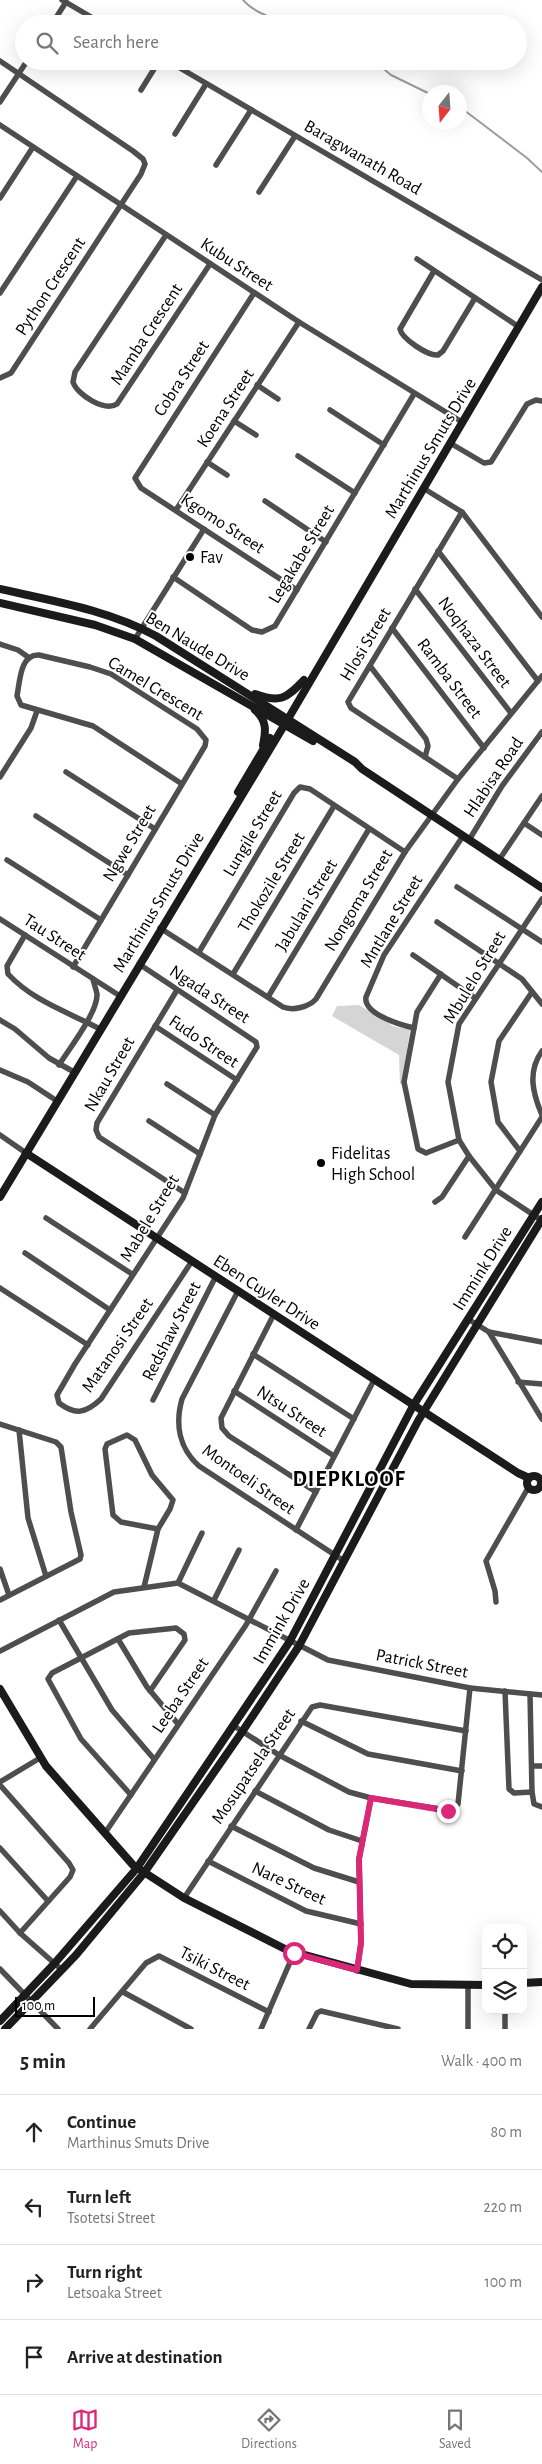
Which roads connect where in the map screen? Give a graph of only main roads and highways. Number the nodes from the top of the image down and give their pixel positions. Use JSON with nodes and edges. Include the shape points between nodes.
{"nodes":[{"id":1,"x":541,"y":291,"type":"edge"},
{"id":2,"x":0,"y":589,"type":"edge"},
{"id":3,"x":0,"y":602,"type":"edge"},
{"id":4,"x":342,"y":624,"type":"junction"},
{"id":5,"x":304,"y":680,"type":"junction"},
{"id":6,"x":239,"y":693,"type":"junction"},
{"id":7,"x":284,"y":720,"type":"junction"},
{"id":8,"x":256,"y":760,"type":"junction"},
{"id":9,"x":227,"y":817,"type":"junction"},
{"id":10,"x":542,"y":888,"type":"edge"},
{"id":11,"x":26,"y":1152,"type":"junction"},
{"id":12,"x":0,"y":1197,"type":"edge"},
{"id":13,"x":542,"y":1202,"type":"edge"},
{"id":14,"x":542,"y":1219,"type":"edge"},
{"id":15,"x":413,"y":1406,"type":"junction"},
{"id":16,"x":423,"y":1412,"type":"junction"},
{"id":17,"x":537,"y":1486,"type":"edge"},
{"id":18,"x":0,"y":1689,"type":"edge"},
{"id":19,"x":137,"y":1868,"type":"junction"},
{"id":20,"x":144,"y":1873,"type":"junction"},
{"id":21,"x":542,"y":1982,"type":"edge"},
{"id":22,"x":527,"y":1983,"type":"edge"},
{"id":23,"x":482,"y":1985,"type":"edge"},
{"id":24,"x":0,"y":2022,"type":"edge"},
{"id":25,"x":5,"y":2029,"type":"edge"}],
"edges":[{"from":1,"to":4,"type":"main road","name":"Marthinus Smuts Drive"},
{"from":2,"to":6,"type":"main road","name":"Ben Naude Drive","via":[[99,613],[140,628]]},
{"from":3,"to":6,"type":"main road","name":"Ben Naude Drive","via":[[95,625],[134,639]]},
{"from":4,"to":5,"type":"main road","name":"Marthinus Smuts Drive"},
{"from":4,"to":7,"type":"main road","name":"Marthinus Smuts Drive"},
{"from":5,"to":6,"type":"main road","via":[[290,695],[278,700]]},
{"from":5,"to":7,"type":"main road","name":"Marthinus Smuts Drive"},
{"from":6,"to":7,"type":"main road","name":"Ben Naude Drive"},
{"from":6,"to":8,"type":"main road","via":[[264,721],[265,735]]},
{"from":7,"to":8,"type":"main road"},
{"from":7,"to":9,"type":"main road","name":"Marthinus Smuts Drive"},
{"from":7,"to":10,"type":"main road","name":"Ben Naude Drive"},
{"from":8,"to":9,"type":"main road"},
{"from":9,"to":11,"type":"main road","name":"Marthinus Smuts Drive"},
{"from":11,"to":12,"type":"main road","name":"Marthinus Smuts Drive"},
{"from":11,"to":15,"type":"main road","name":"Eben Cuyler Drive"},
{"from":13,"to":15,"type":"main road","name":"Immink Drive"},
{"from":14,"to":16,"type":"main road","name":"Immink Drive"},
{"from":15,"to":16,"type":"main road","name":"Eben Cuyler Drive"},
{"from":15,"to":19,"type":"main road","name":"Immink Drive","via":[[290,1641]]},
{"from":16,"to":17,"type":"main road","name":"Eben Cuyler Drive"},
{"from":16,"to":20,"type":"main road","name":"Immink Drive","via":[[299,1646]]},
{"from":18,"to":19,"type":"main road","via":[[40,1758]]},
{"from":19,"to":20,"type":"main road"},
{"from":19,"to":24,"type":"main road","name":"Immink Drive"},
{"from":20,"to":23,"type":"main road","via":[[184,1898],[294,1953],[411,1984]]},
{"from":20,"to":25,"type":"main road","name":"Immink Drive","via":[[62,1970]]},
{"from":21,"to":22,"type":"main road"}]}
